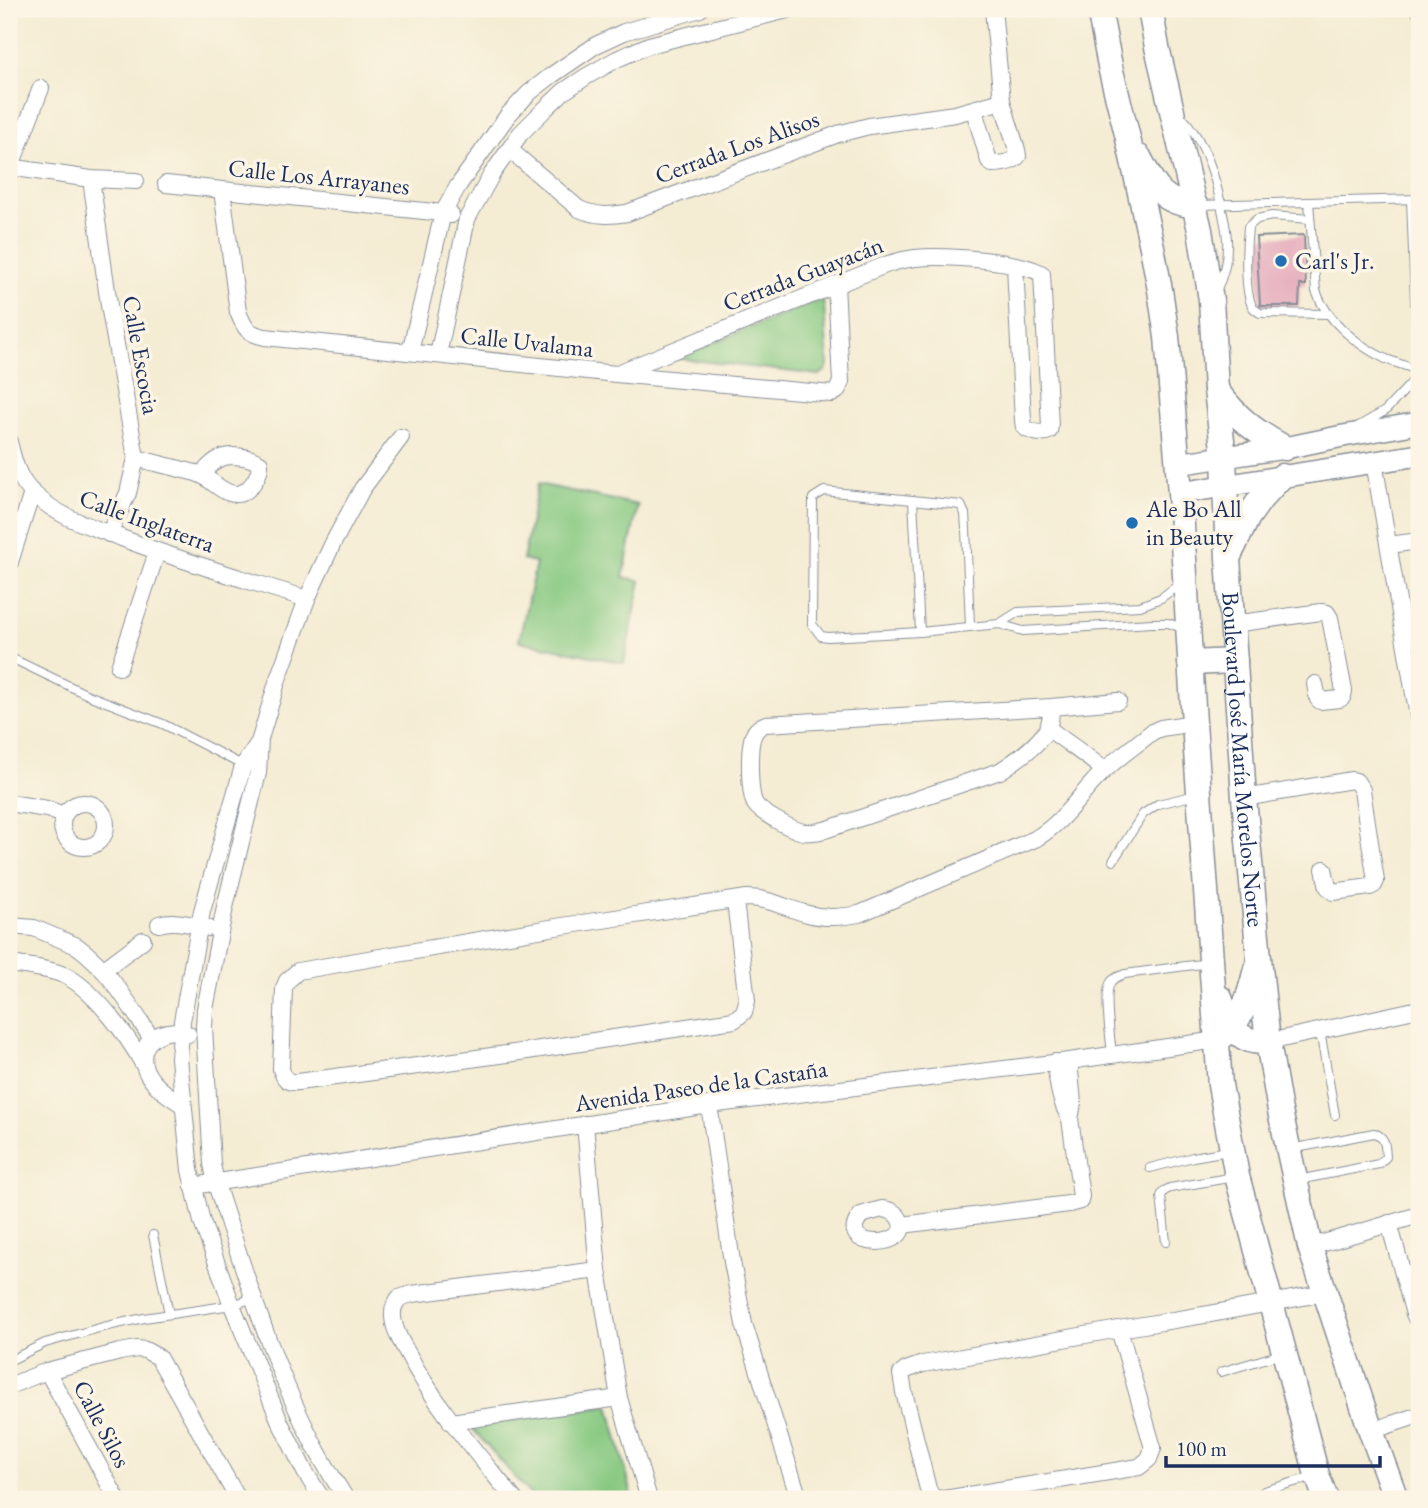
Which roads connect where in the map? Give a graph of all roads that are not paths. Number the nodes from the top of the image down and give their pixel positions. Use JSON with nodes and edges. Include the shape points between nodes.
{"nodes":[{"id":1,"x":701,"y":9,"type":"edge"},
{"id":2,"x":791,"y":9,"type":"edge"},
{"id":3,"x":993,"y":9,"type":"edge"},
{"id":4,"x":1098,"y":9,"type":"edge"},
{"id":5,"x":1150,"y":9,"type":"edge"},
{"id":6,"x":660,"y":14,"type":"edge"},
{"id":7,"x":673,"y":38,"type":"junction"},
{"id":8,"x":41,"y":88,"type":"dead end"},
{"id":9,"x":1002,"y":101,"type":"junction"},
{"id":10,"x":1171,"y":105,"type":"junction"},
{"id":11,"x":974,"y":110,"type":"junction"},
{"id":12,"x":1127,"y":134,"type":"junction"},
{"id":13,"x":510,"y":150,"type":"junction"},
{"id":14,"x":9,"y":169,"type":"edge"},
{"id":15,"x":91,"y":179,"type":"junction"},
{"id":16,"x":136,"y":181,"type":"dead end"},
{"id":17,"x":166,"y":184,"type":"dead end"},
{"id":18,"x":222,"y":190,"type":"junction"},
{"id":19,"x":1415,"y":199,"type":"edge"},
{"id":20,"x":1309,"y":202,"type":"junction"},
{"id":21,"x":1195,"y":205,"type":"junction"},
{"id":22,"x":1221,"y":205,"type":"junction"},
{"id":23,"x":443,"y":212,"type":"junction"},
{"id":24,"x":467,"y":219,"type":"junction"},
{"id":25,"x":1310,"y":219,"type":"junction"},
{"id":26,"x":1015,"y":266,"type":"junction"},
{"id":27,"x":836,"y":284,"type":"junction"},
{"id":28,"x":1211,"y":300,"type":"junction"},
{"id":29,"x":1328,"y":314,"type":"junction"},
{"id":30,"x":410,"y":352,"type":"junction"},
{"id":31,"x":438,"y":355,"type":"junction"},
{"id":32,"x":1418,"y":371,"type":"edge"},
{"id":33,"x":616,"y":374,"type":"junction"},
{"id":34,"x":1216,"y":390,"type":"junction"},
{"id":35,"x":1419,"y":424,"type":"edge"},
{"id":36,"x":1343,"y":436,"type":"junction"},
{"id":37,"x":401,"y":437,"type":"dead end"},
{"id":38,"x":9,"y":442,"type":"edge"},
{"id":39,"x":1285,"y":448,"type":"junction"},
{"id":40,"x":1419,"y":454,"type":"edge"},
{"id":41,"x":1224,"y":457,"type":"junction"},
{"id":42,"x":136,"y":458,"type":"junction"},
{"id":43,"x":1374,"y":462,"type":"junction"},
{"id":44,"x":1177,"y":464,"type":"junction"},
{"id":45,"x":201,"y":475,"type":"dead end"},
{"id":46,"x":1282,"y":476,"type":"junction"},
{"id":47,"x":1225,"y":486,"type":"junction"},
{"id":48,"x":32,"y":493,"type":"junction"},
{"id":49,"x":1180,"y":493,"type":"junction"},
{"id":50,"x":913,"y":500,"type":"junction"},
{"id":51,"x":109,"y":534,"type":"junction"},
{"id":52,"x":1419,"y":541,"type":"edge"},
{"id":53,"x":1389,"y":545,"type":"junction"},
{"id":54,"x":157,"y":552,"type":"junction"},
{"id":55,"x":1228,"y":558,"type":"junction"},
{"id":56,"x":9,"y":565,"type":"edge"},
{"id":57,"x":1185,"y":580,"type":"junction"},
{"id":58,"x":307,"y":599,"type":"junction"},
{"id":59,"x":1093,"y":609,"type":"junction"},
{"id":60,"x":999,"y":624,"type":"junction"},
{"id":61,"x":1233,"y":624,"type":"junction"},
{"id":62,"x":970,"y":626,"type":"junction"},
{"id":63,"x":1094,"y":628,"type":"junction"},
{"id":64,"x":1189,"y":630,"type":"junction"},
{"id":65,"x":919,"y":632,"type":"junction"},
{"id":66,"x":9,"y":657,"type":"edge"},
{"id":67,"x":1235,"y":661,"type":"junction"},
{"id":68,"x":1190,"y":663,"type":"junction"},
{"id":69,"x":119,"y":667,"type":"dead end"},
{"id":70,"x":1315,"y":684,"type":"dead end"},
{"id":71,"x":1118,"y":701,"type":"dead end"},
{"id":72,"x":1051,"y":707,"type":"junction"},
{"id":73,"x":1194,"y":723,"type":"junction"},
{"id":74,"x":1419,"y":723,"type":"edge"},
{"id":75,"x":1048,"y":728,"type":"junction"},
{"id":76,"x":251,"y":769,"type":"junction"},
{"id":77,"x":1101,"y":774,"type":"junction"},
{"id":78,"x":1199,"y":795,"type":"junction"},
{"id":79,"x":1244,"y":798,"type":"junction"},
{"id":80,"x":9,"y":803,"type":"edge"},
{"id":81,"x":64,"y":815,"type":"dead end"},
{"id":82,"x":1113,"y":862,"type":"dead end"},
{"id":83,"x":1324,"y":869,"type":"dead end"},
{"id":84,"x":735,"y":901,"type":"junction"},
{"id":85,"x":159,"y":924,"type":"dead end"},
{"id":86,"x":9,"y":926,"type":"edge"},
{"id":87,"x":200,"y":926,"type":"junction"},
{"id":88,"x":221,"y":931,"type":"junction"},
{"id":89,"x":143,"y":940,"type":"dead end"},
{"id":90,"x":83,"y":950,"type":"junction"},
{"id":91,"x":1259,"y":958,"type":"junction"},
{"id":92,"x":9,"y":964,"type":"edge"},
{"id":93,"x":1212,"y":968,"type":"junction"},
{"id":94,"x":103,"y":970,"type":"junction"},
{"id":95,"x":67,"y":976,"type":"junction"},
{"id":96,"x":117,"y":987,"type":"junction"},
{"id":97,"x":99,"y":1003,"type":"junction"},
{"id":98,"x":1419,"y":1009,"type":"edge"},
{"id":99,"x":181,"y":1030,"type":"junction"},
{"id":100,"x":1320,"y":1031,"type":"junction"},
{"id":101,"x":1225,"y":1034,"type":"junction"},
{"id":102,"x":152,"y":1039,"type":"junction"},
{"id":103,"x":1268,"y":1042,"type":"junction"},
{"id":104,"x":204,"y":1046,"type":"junction"},
{"id":105,"x":1112,"y":1055,"type":"junction"},
{"id":106,"x":1062,"y":1062,"type":"junction"},
{"id":107,"x":143,"y":1064,"type":"junction"},
{"id":108,"x":183,"y":1105,"type":"junction"},
{"id":109,"x":709,"y":1105,"type":"junction"},
{"id":110,"x":1335,"y":1115,"type":"dead end"},
{"id":111,"x":585,"y":1124,"type":"junction"},
{"id":112,"x":1231,"y":1150,"type":"junction"},
{"id":113,"x":1288,"y":1150,"type":"junction"},
{"id":114,"x":1150,"y":1168,"type":"dead end"},
{"id":115,"x":1237,"y":1176,"type":"junction"},
{"id":116,"x":1295,"y":1181,"type":"junction"},
{"id":117,"x":216,"y":1184,"type":"junction"},
{"id":118,"x":193,"y":1186,"type":"junction"},
{"id":119,"x":1419,"y":1215,"type":"edge"},
{"id":120,"x":1389,"y":1223,"type":"junction"},
{"id":121,"x":902,"y":1225,"type":"dead end"},
{"id":122,"x":153,"y":1235,"type":"dead end"},
{"id":123,"x":1166,"y":1242,"type":"dead end"},
{"id":124,"x":1310,"y":1247,"type":"junction"},
{"id":125,"x":598,"y":1270,"type":"junction"},
{"id":126,"x":1325,"y":1293,"type":"junction"},
{"id":127,"x":254,"y":1298,"type":"junction"},
{"id":128,"x":1271,"y":1303,"type":"junction"},
{"id":129,"x":232,"y":1305,"type":"junction"},
{"id":130,"x":169,"y":1314,"type":"junction"},
{"id":131,"x":1419,"y":1321,"type":"edge"},
{"id":132,"x":1119,"y":1329,"type":"junction"},
{"id":133,"x":1284,"y":1353,"type":"junction"},
{"id":134,"x":9,"y":1361,"type":"edge"},
{"id":135,"x":47,"y":1371,"type":"junction"},
{"id":136,"x":1221,"y":1371,"type":"dead end"},
{"id":137,"x":9,"y":1386,"type":"edge"},
{"id":138,"x":618,"y":1398,"type":"junction"},
{"id":139,"x":1419,"y":1415,"type":"edge"},
{"id":140,"x":451,"y":1422,"type":"junction"},
{"id":141,"x":1371,"y":1431,"type":"junction"},
{"id":142,"x":1317,"y":1475,"type":"junction"},
{"id":143,"x":1264,"y":1491,"type":"dead end"},
{"id":144,"x":117,"y":1499,"type":"edge"},
{"id":145,"x":238,"y":1499,"type":"edge"},
{"id":146,"x":322,"y":1499,"type":"edge"},
{"id":147,"x":346,"y":1499,"type":"edge"},
{"id":148,"x":514,"y":1499,"type":"edge"},
{"id":149,"x":649,"y":1499,"type":"edge"},
{"id":150,"x":799,"y":1499,"type":"edge"},
{"id":151,"x":943,"y":1499,"type":"edge"},
{"id":152,"x":1326,"y":1499,"type":"edge"},
{"id":153,"x":1395,"y":1499,"type":"edge"}],
"edges":[{"from":1,"to":6,"type":"street"},
{"from":2,"to":7,"type":"street"},
{"from":3,"to":9,"type":"street"},
{"from":4,"to":12,"type":"main road","name":"Boulevard José María Morelos Norte"},
{"from":5,"to":10,"type":"main road","name":"Boulevard José María Morelos Norte"},
{"from":6,"to":7,"type":"street"},
{"from":6,"to":23,"type":"street","via":[[596,45],[529,93],[482,149]]},
{"from":7,"to":13,"type":"street","via":[[617,59],[563,92]]},
{"from":8,"to":14,"type":"street"},
{"from":9,"to":11,"type":"street","name":"Cerrada Los Alisos"},
{"from":9,"to":11,"type":"street","via":[[1018,156],[1010,161],[989,161]]},
{"from":10,"to":21,"type":"main road","name":"Boulevard José María Morelos Norte"},
{"from":10,"to":22,"type":"lane","via":[[1198,138]]},
{"from":11,"to":13,"type":"street","name":"Cerrada Los Alisos","via":[[838,134],[612,216],[579,209]]},
{"from":12,"to":21,"type":"main road","via":[[1159,190],[1169,200]]},
{"from":12,"to":44,"type":"main road","name":"Boulevard José María Morelos Norte","via":[[1160,290]]},
{"from":13,"to":24,"type":"street"},
{"from":14,"to":15,"type":"street"},
{"from":15,"to":16,"type":"street"},
{"from":15,"to":42,"type":"street","name":"Calle Escocia"},
{"from":17,"to":18,"type":"street","name":"Calle Los Arrayanes"},
{"from":18,"to":23,"type":"street","name":"Calle Los Arrayanes"},
{"from":18,"to":30,"type":"street","name":"Calle Uvalama","via":[[238,312],[244,327],[265,337]]},
{"from":19,"to":20,"type":"lane"},
{"from":19,"to":32,"type":"lane"},
{"from":20,"to":22,"type":"lane"},
{"from":20,"to":25,"type":"lane"},
{"from":21,"to":22,"type":"lane"},
{"from":21,"to":28,"type":"main road","name":"Boulevard José María Morelos Norte"},
{"from":22,"to":28,"type":"lane","via":[[1227,244],[1222,278]]},
{"from":23,"to":24,"type":"street","name":"Calle Los Arrayanes"},
{"from":23,"to":30,"type":"street"},
{"from":24,"to":31,"type":"street"},
{"from":25,"to":29,"type":"lane","via":[[1315,291]]},
{"from":25,"to":29,"type":"lane","via":[[1272,216],[1257,219],[1248,227],[1249,297],[1260,313]]},
{"from":26,"to":26,"type":"street","name":"Cerrada Guayacán","via":[[1024,428],[1044,433],[1050,426],[1043,278],[1037,271]]},
{"from":26,"to":27,"type":"street","name":"Cerrada Guayacán","via":[[917,257]]},
{"from":27,"to":33,"type":"street","name":"Cerrada Guayacán"},
{"from":27,"to":33,"type":"street","name":"Calle Uvalama","via":[[841,383],[832,394]]},
{"from":28,"to":34,"type":"main road","name":"Boulevard José María Morelos Norte"},
{"from":29,"to":32,"type":"lane","via":[[1385,359]]},
{"from":30,"to":31,"type":"street","name":"Calle Uvalama"},
{"from":31,"to":33,"type":"street","name":"Calle Uvalama"},
{"from":32,"to":36,"type":"lane","via":[[1385,411]]},
{"from":34,"to":39,"type":"main road","via":[[1238,417]]},
{"from":34,"to":41,"type":"main road","name":"Boulevard José María Morelos Norte"},
{"from":35,"to":36,"type":"main road"},
{"from":36,"to":39,"type":"main road"},
{"from":37,"to":58,"type":"street","via":[[362,489]]},
{"from":38,"to":48,"type":"street","name":"Calle Inglaterra","via":[[19,476]]},
{"from":39,"to":41,"type":"main road"},
{"from":40,"to":43,"type":"main road"},
{"from":41,"to":44,"type":"main road"},
{"from":41,"to":47,"type":"main road","name":"Boulevard José María Morelos Norte"},
{"from":42,"to":45,"type":"street"},
{"from":42,"to":51,"type":"street","name":"Calle Escocia","via":[[128,494]]},
{"from":43,"to":46,"type":"main road"},
{"from":43,"to":53,"type":"street"},
{"from":44,"to":49,"type":"main road","name":"Boulevard José María Morelos Norte"},
{"from":46,"to":47,"type":"main road"},
{"from":46,"to":55,"type":"main road","via":[[1248,517]]},
{"from":47,"to":49,"type":"main road"},
{"from":47,"to":55,"type":"main road","name":"Boulevard José María Morelos Norte"},
{"from":48,"to":51,"type":"street","name":"Calle Inglaterra","via":[[65,517]]},
{"from":48,"to":56,"type":"street"},
{"from":49,"to":57,"type":"main road","name":"Boulevard José María Morelos Norte"},
{"from":50,"to":62,"type":"lane","via":[[961,505],[967,529]]},
{"from":50,"to":65,"type":"lane"},
{"from":50,"to":65,"type":"lane","via":[[824,491],[813,498],[812,624],[821,636],[828,637]]},
{"from":51,"to":54,"type":"street","name":"Calle Inglaterra"},
{"from":52,"to":53,"type":"street"},
{"from":53,"to":74,"type":"street"},
{"from":54,"to":58,"type":"street","name":"Calle Inglaterra"},
{"from":54,"to":69,"type":"street"},
{"from":55,"to":61,"type":"main road","name":"Boulevard José María Morelos Norte"},
{"from":57,"to":59,"type":"lane","via":[[1161,598],[1140,606]]},
{"from":57,"to":64,"type":"main road","name":"Boulevard José María Morelos Norte"},
{"from":58,"to":76,"type":"street"},
{"from":59,"to":60,"type":"lane","via":[[1018,612]]},
{"from":59,"to":63,"type":"lane"},
{"from":60,"to":62,"type":"lane"},
{"from":60,"to":63,"type":"lane","via":[[1023,631]]},
{"from":61,"to":67,"type":"main road","name":"Boulevard José María Morelos Norte"},
{"from":61,"to":70,"type":"street","via":[[1327,613],[1343,696],[1320,701]]},
{"from":62,"to":65,"type":"lane"},
{"from":63,"to":64,"type":"lane","via":[[1152,622]]},
{"from":64,"to":68,"type":"main road","name":"Boulevard José María Morelos Norte"},
{"from":66,"to":76,"type":"lane","via":[[163,724]]},
{"from":67,"to":68,"type":"main road"},
{"from":67,"to":79,"type":"main road","name":"Boulevard José María Morelos Norte"},
{"from":68,"to":73,"type":"main road","name":"Boulevard José María Morelos Norte"},
{"from":71,"to":72,"type":"street"},
{"from":72,"to":75,"type":"street"},
{"from":72,"to":75,"type":"street","via":[[766,724],[757,730],[751,744],[754,802],[798,831],[828,829],[1000,771]]},
{"from":73,"to":77,"type":"street","via":[[1152,732]]},
{"from":73,"to":78,"type":"main road","name":"Boulevard José María Morelos Norte"},
{"from":75,"to":77,"type":"street"},
{"from":76,"to":87,"type":"street"},
{"from":76,"to":88,"type":"street"},
{"from":77,"to":84,"type":"street","via":[[1048,832],[859,914],[831,918],[762,899]]},
{"from":78,"to":82,"type":"lane","via":[[1158,803],[1143,814]]},
{"from":78,"to":93,"type":"main road","name":"Boulevard José María Morelos Norte"},
{"from":79,"to":83,"type":"street","via":[[1356,781],[1362,790],[1376,881],[1370,887],[1333,892]]},
{"from":79,"to":91,"type":"main road","name":"Boulevard José María Morelos Norte"},
{"from":80,"to":81,"type":"street"},
{"from":84,"to":84,"type":"street","via":[[298,971],[284,988],[283,1076],[292,1083],[734,1020],[744,1012],[747,1001]]},
{"from":85,"to":87,"type":"street"},
{"from":86,"to":90,"type":"street","via":[[34,928]]},
{"from":87,"to":88,"type":"street"},
{"from":87,"to":99,"type":"street"},
{"from":88,"to":104,"type":"street","via":[[205,1009]]},
{"from":89,"to":94,"type":"street"},
{"from":90,"to":94,"type":"street"},
{"from":90,"to":95,"type":"street"},
{"from":91,"to":101,"type":"main road","via":[[1240,1017]]},
{"from":91,"to":103,"type":"main road","name":"Boulevard José María Morelos Norte"},
{"from":92,"to":95,"type":"street"},
{"from":93,"to":101,"type":"main road","name":"Boulevard José María Morelos Norte"},
{"from":93,"to":105,"type":"lane","via":[[1125,974],[1110,982]]},
{"from":94,"to":96,"type":"street"},
{"from":95,"to":97,"type":"street"},
{"from":96,"to":97,"type":"street"},
{"from":96,"to":102,"type":"street"},
{"from":97,"to":107,"type":"street"},
{"from":98,"to":100,"type":"street"},
{"from":99,"to":102,"type":"street","via":[[162,1032]]},
{"from":99,"to":104,"type":"street"},
{"from":99,"to":108,"type":"street"},
{"from":100,"to":103,"type":"street"},
{"from":100,"to":110,"type":"lane"},
{"from":101,"to":103,"type":"main road"},
{"from":101,"to":105,"type":"street","name":"Avenida Paseo de la Castaña"},
{"from":101,"to":112,"type":"main road","name":"Boulevard José María Morelos Norte","via":[[1220,1085]]},
{"from":102,"to":107,"type":"street"},
{"from":103,"to":113,"type":"main road","name":"Boulevard José María Morelos Norte"},
{"from":104,"to":117,"type":"street"},
{"from":105,"to":106,"type":"street","name":"Avenida Paseo de la Castaña"},
{"from":106,"to":109,"type":"street","name":"Avenida Paseo de la Castaña"},
{"from":106,"to":121,"type":"street","via":[[1073,1103],[1070,1119],[1080,1201]]},
{"from":107,"to":108,"type":"street","via":[[152,1080]]},
{"from":108,"to":118,"type":"street"},
{"from":109,"to":111,"type":"street","name":"Avenida Paseo de la Castaña"},
{"from":109,"to":150,"type":"street","via":[[744,1324]]},
{"from":111,"to":117,"type":"street","name":"Avenida Paseo de la Castaña"},
{"from":111,"to":125,"type":"street"},
{"from":112,"to":114,"type":"lane"},
{"from":112,"to":115,"type":"main road","name":"Boulevard José María Morelos Norte"},
{"from":113,"to":116,"type":"main road","name":"Boulevard José María Morelos Norte"},
{"from":113,"to":116,"type":"lane","via":[[1374,1133],[1384,1140],[1386,1157],[1379,1164]]},
{"from":115,"to":123,"type":"lane","via":[[1164,1191]]},
{"from":115,"to":128,"type":"main road","name":"Boulevard José María Morelos Norte"},
{"from":116,"to":124,"type":"main road","name":"Boulevard José María Morelos Norte"},
{"from":117,"to":118,"type":"street","name":"Avenida Paseo de la Castaña"},
{"from":117,"to":127,"type":"street"},
{"from":118,"to":129,"type":"street"},
{"from":119,"to":120,"type":"street"},
{"from":120,"to":124,"type":"street"},
{"from":120,"to":131,"type":"street"},
{"from":122,"to":130,"type":"lane"},
{"from":124,"to":126,"type":"main road","name":"Boulevard José María Morelos Norte"},
{"from":125,"to":138,"type":"street"},
{"from":125,"to":140,"type":"street","via":[[399,1298],[392,1314],[400,1339]]},
{"from":126,"to":128,"type":"street"},
{"from":126,"to":141,"type":"main road","name":"Boulevard José María Morelos Norte"},
{"from":127,"to":129,"type":"lane"},
{"from":127,"to":147,"type":"street","via":[[297,1409]]},
{"from":128,"to":132,"type":"street"},
{"from":128,"to":133,"type":"main road","name":"Boulevard José María Morelos Norte"},
{"from":129,"to":130,"type":"lane"},
{"from":129,"to":146,"type":"street","via":[[280,1422]]},
{"from":130,"to":134,"type":"lane","via":[[45,1343]]},
{"from":132,"to":151,"type":"street","via":[[1153,1448],[1149,1459],[1139,1467]]},
{"from":132,"to":151,"type":"street","via":[[923,1364],[901,1374],[928,1489],[933,1498]]},
{"from":133,"to":136,"type":"lane"},
{"from":133,"to":142,"type":"main road","name":"Boulevard José María Morelos Norte"},
{"from":135,"to":137,"type":"street"},
{"from":135,"to":144,"type":"street","name":"Calle Silos"},
{"from":135,"to":145,"type":"street","via":[[120,1352],[150,1351],[158,1357]]},
{"from":138,"to":140,"type":"street"},
{"from":138,"to":149,"type":"street"},
{"from":139,"to":141,"type":"street"},
{"from":140,"to":148,"type":"street"},
{"from":141,"to":153,"type":"main road","name":"Boulevard José María Morelos Norte"},
{"from":142,"to":143,"type":"lane"},
{"from":142,"to":152,"type":"main road","name":"Boulevard José María Morelos Norte"}]}
